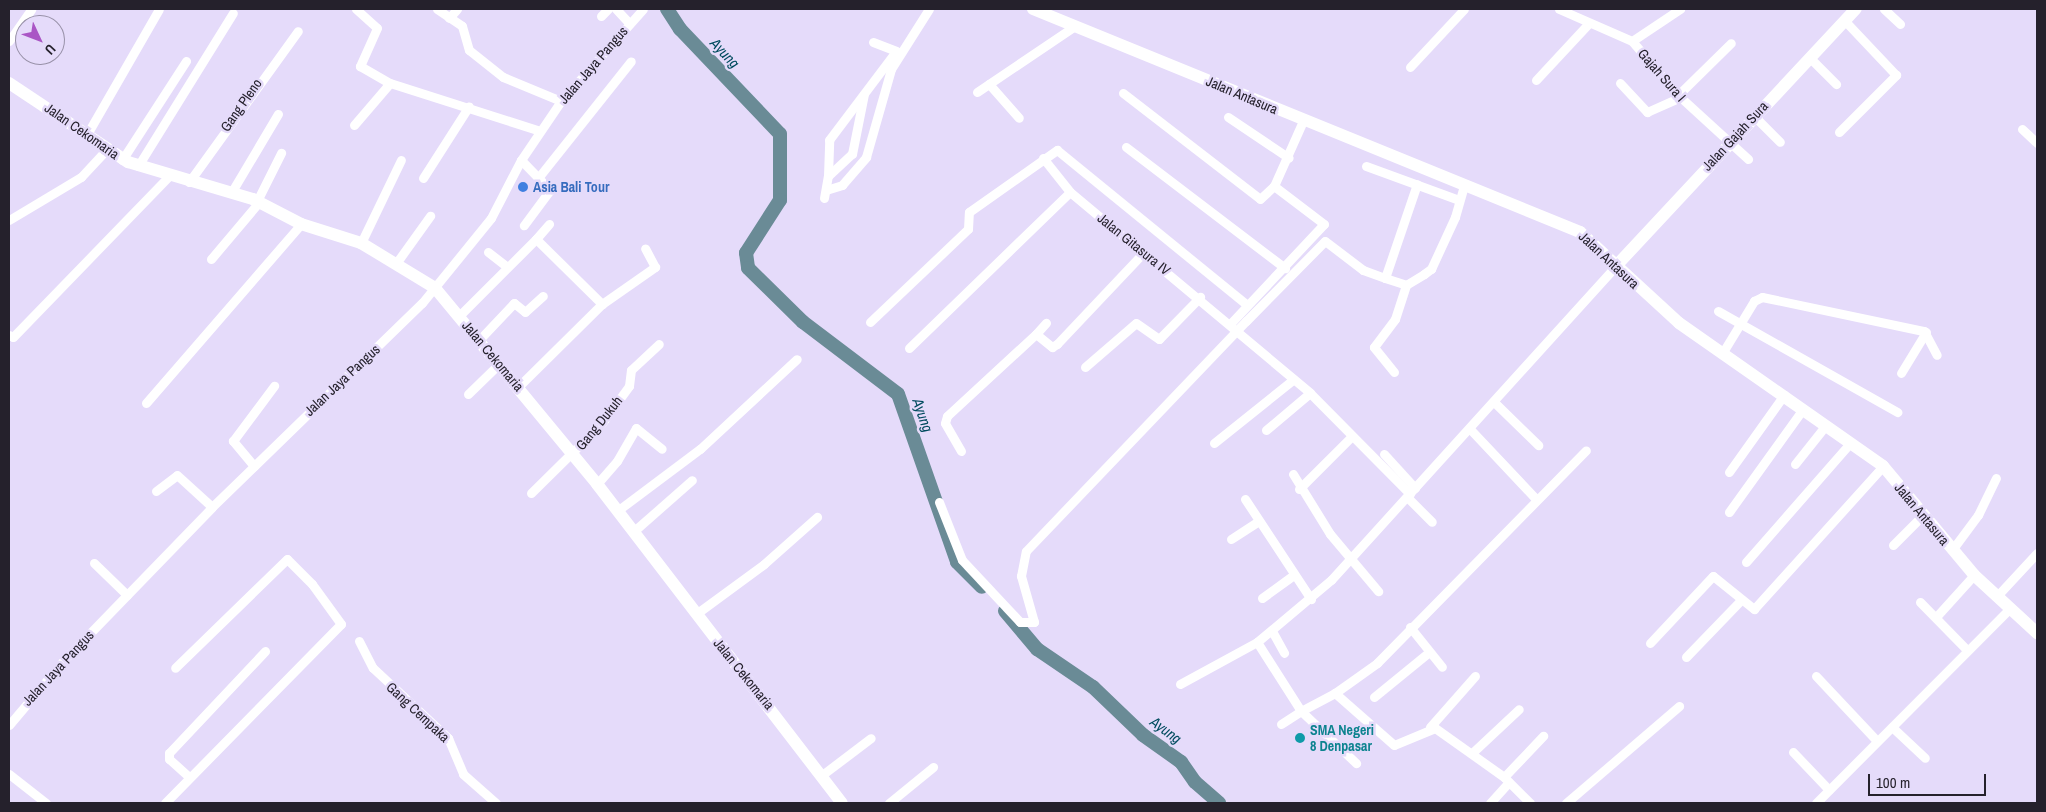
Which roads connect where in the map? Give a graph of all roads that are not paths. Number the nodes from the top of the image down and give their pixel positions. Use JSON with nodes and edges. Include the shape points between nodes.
{"nodes":[{"id":1,"x":31,"y":9,"type":"edge"},
{"id":2,"x":159,"y":9,"type":"edge"},
{"id":3,"x":356,"y":9,"type":"edge"},
{"id":4,"x":437,"y":9,"type":"edge"},
{"id":5,"x":457,"y":9,"type":"edge"},
{"id":6,"x":608,"y":9,"type":"edge"},
{"id":7,"x":616,"y":9,"type":"edge"},
{"id":8,"x":643,"y":9,"type":"edge"},
{"id":9,"x":929,"y":9,"type":"edge"},
{"id":10,"x":1033,"y":9,"type":"edge"},
{"id":11,"x":1464,"y":9,"type":"edge"},
{"id":12,"x":1680,"y":9,"type":"edge"},
{"id":13,"x":1856,"y":9,"type":"edge"},
{"id":14,"x":1884,"y":9,"type":"edge"},
{"id":15,"x":1563,"y":10,"type":"edge"},
{"id":16,"x":233,"y":13,"type":"dead end"},
{"id":17,"x":601,"y":16,"type":"dead end"},
{"id":18,"x":449,"y":18,"type":"junction"},
{"id":19,"x":1844,"y":20,"type":"junction"},
{"id":20,"x":629,"y":23,"type":"junction"},
{"id":21,"x":1588,"y":24,"type":"junction"},
{"id":22,"x":1900,"y":24,"type":"dead end"},
{"id":23,"x":1075,"y":26,"type":"junction"},
{"id":24,"x":298,"y":31,"type":"dead end"},
{"id":25,"x":9,"y":41,"type":"edge"},
{"id":26,"x":1632,"y":41,"type":"junction"},
{"id":27,"x":874,"y":42,"type":"dead end"},
{"id":28,"x":1731,"y":43,"type":"dead end"},
{"id":29,"x":903,"y":44,"type":"junction"},
{"id":30,"x":896,"y":51,"type":"junction"},
{"id":31,"x":1810,"y":58,"type":"junction"},
{"id":32,"x":186,"y":61,"type":"dead end"},
{"id":33,"x":631,"y":61,"type":"dead end"},
{"id":34,"x":1410,"y":67,"type":"dead end"},
{"id":35,"x":1536,"y":80,"type":"dead end"},
{"id":36,"x":1620,"y":82,"type":"dead end"},
{"id":37,"x":9,"y":83,"type":"edge"},
{"id":38,"x":390,"y":84,"type":"junction"},
{"id":39,"x":989,"y":84,"type":"junction"},
{"id":40,"x":1836,"y":84,"type":"dead end"},
{"id":41,"x":977,"y":92,"type":"dead end"},
{"id":42,"x":1123,"y":93,"type":"dead end"},
{"id":43,"x":864,"y":94,"type":"junction"},
{"id":44,"x":1679,"y":96,"type":"junction"},
{"id":45,"x":561,"y":101,"type":"junction"},
{"id":46,"x":469,"y":106,"type":"junction"},
{"id":47,"x":278,"y":114,"type":"dead end"},
{"id":48,"x":1753,"y":116,"type":"junction"},
{"id":49,"x":1228,"y":117,"type":"dead end"},
{"id":50,"x":1019,"y":118,"type":"dead end"},
{"id":51,"x":1304,"y":121,"type":"junction"},
{"id":52,"x":354,"y":126,"type":"dead end"},
{"id":53,"x":2022,"y":129,"type":"dead end"},
{"id":54,"x":540,"y":131,"type":"junction"},
{"id":55,"x":1839,"y":132,"type":"dead end"},
{"id":56,"x":86,"y":136,"type":"junction"},
{"id":57,"x":1729,"y":142,"type":"junction"},
{"id":58,"x":1780,"y":142,"type":"dead end"},
{"id":59,"x":2037,"y":143,"type":"edge"},
{"id":60,"x":1126,"y":147,"type":"dead end"},
{"id":61,"x":106,"y":150,"type":"junction"},
{"id":62,"x":281,"y":154,"type":"dead end"},
{"id":63,"x":1043,"y":158,"type":"junction"},
{"id":64,"x":1289,"y":158,"type":"junction"},
{"id":65,"x":1748,"y":159,"type":"dead end"},
{"id":66,"x":122,"y":160,"type":"junction"},
{"id":67,"x":400,"y":160,"type":"dead end"},
{"id":68,"x":521,"y":160,"type":"junction"},
{"id":69,"x":138,"y":166,"type":"junction"},
{"id":70,"x":1366,"y":166,"type":"dead end"},
{"id":71,"x":170,"y":176,"type":"junction"},
{"id":72,"x":828,"y":176,"type":"junction"},
{"id":73,"x":423,"y":178,"type":"dead end"},
{"id":74,"x":538,"y":178,"type":"junction"},
{"id":75,"x":189,"y":182,"type":"junction"},
{"id":76,"x":1417,"y":184,"type":"junction"},
{"id":77,"x":1274,"y":186,"type":"junction"},
{"id":78,"x":1464,"y":186,"type":"junction"},
{"id":79,"x":1070,"y":192,"type":"junction"},
{"id":80,"x":231,"y":193,"type":"junction"},
{"id":81,"x":1458,"y":200,"type":"junction"},
{"id":82,"x":258,"y":202,"type":"junction"},
{"id":83,"x":430,"y":216,"type":"dead end"},
{"id":84,"x":9,"y":220,"type":"edge"},
{"id":85,"x":301,"y":224,"type":"junction"},
{"id":86,"x":549,"y":224,"type":"dead end"},
{"id":87,"x":524,"y":225,"type":"dead end"},
{"id":88,"x":536,"y":239,"type":"junction"},
{"id":89,"x":361,"y":243,"type":"junction"},
{"id":90,"x":645,"y":248,"type":"dead end"},
{"id":91,"x":488,"y":252,"type":"dead end"},
{"id":92,"x":1143,"y":253,"type":"junction"},
{"id":93,"x":210,"y":258,"type":"dead end"},
{"id":94,"x":398,"y":262,"type":"junction"},
{"id":95,"x":1617,"y":265,"type":"junction"},
{"id":96,"x":507,"y":267,"type":"junction"},
{"id":97,"x":1284,"y":268,"type":"junction"},
{"id":98,"x":1385,"y":278,"type":"junction"},
{"id":99,"x":1406,"y":285,"type":"junction"},
{"id":100,"x":435,"y":288,"type":"junction"},
{"id":101,"x":543,"y":296,"type":"dead end"},
{"id":102,"x":1200,"y":296,"type":"junction"},
{"id":103,"x":602,"y":304,"type":"junction"},
{"id":104,"x":1247,"y":305,"type":"junction"},
{"id":105,"x":1718,"y":311,"type":"dead end"},
{"id":106,"x":459,"y":316,"type":"junction"},
{"id":107,"x":870,"y":322,"type":"dead end"},
{"id":108,"x":1046,"y":323,"type":"dead end"},
{"id":109,"x":1739,"y":326,"type":"junction"},
{"id":110,"x":1233,"y":328,"type":"junction"},
{"id":111,"x":1926,"y":332,"type":"junction"},
{"id":112,"x":1036,"y":334,"type":"junction"},
{"id":113,"x":9,"y":335,"type":"edge"},
{"id":114,"x":479,"y":340,"type":"junction"},
{"id":115,"x":660,"y":344,"type":"dead end"},
{"id":116,"x":909,"y":348,"type":"dead end"},
{"id":117,"x":1723,"y":352,"type":"junction"},
{"id":118,"x":1937,"y":355,"type":"dead end"},
{"id":119,"x":797,"y":359,"type":"dead end"},
{"id":120,"x":499,"y":364,"type":"junction"},
{"id":121,"x":1085,"y":368,"type":"dead end"},
{"id":122,"x":1394,"y":372,"type":"dead end"},
{"id":123,"x":1901,"y":373,"type":"dead end"},
{"id":124,"x":1294,"y":379,"type":"junction"},
{"id":125,"x":274,"y":386,"type":"dead end"},
{"id":126,"x":519,"y":386,"type":"junction"},
{"id":127,"x":1310,"y":393,"type":"junction"},
{"id":128,"x":468,"y":394,"type":"dead end"},
{"id":129,"x":1784,"y":395,"type":"junction"},
{"id":130,"x":1494,"y":402,"type":"junction"},
{"id":131,"x":146,"y":403,"type":"dead end"},
{"id":132,"x":1803,"y":409,"type":"junction"},
{"id":133,"x":1897,"y":412,"type":"dead end"},
{"id":134,"x":1826,"y":425,"type":"junction"},
{"id":135,"x":1470,"y":429,"type":"junction"},
{"id":136,"x":1266,"y":430,"type":"dead end"},
{"id":137,"x":1350,"y":438,"type":"junction"},
{"id":138,"x":1214,"y":443,"type":"dead end"},
{"id":139,"x":1850,"y":443,"type":"junction"},
{"id":140,"x":1538,"y":444,"type":"dead end"},
{"id":141,"x":662,"y":449,"type":"dead end"},
{"id":142,"x":1586,"y":450,"type":"dead end"},
{"id":143,"x":962,"y":451,"type":"dead end"},
{"id":144,"x":1384,"y":454,"type":"dead end"},
{"id":145,"x":573,"y":456,"type":"junction"},
{"id":146,"x":1795,"y":464,"type":"dead end"},
{"id":147,"x":254,"y":466,"type":"junction"},
{"id":148,"x":1883,"y":466,"type":"junction"},
{"id":149,"x":1729,"y":472,"type":"dead end"},
{"id":150,"x":1293,"y":474,"type":"dead end"},
{"id":151,"x":1996,"y":478,"type":"dead end"},
{"id":152,"x":692,"y":480,"type":"dead end"},
{"id":153,"x":597,"y":484,"type":"junction"},
{"id":154,"x":1299,"y":489,"type":"junction"},
{"id":155,"x":156,"y":491,"type":"dead end"},
{"id":156,"x":531,"y":493,"type":"dead end"},
{"id":157,"x":1411,"y":493,"type":"junction"},
{"id":158,"x":1244,"y":498,"type":"dead end"},
{"id":159,"x":1536,"y":499,"type":"junction"},
{"id":160,"x":939,"y":502,"type":"dead end"},
{"id":161,"x":212,"y":507,"type":"junction"},
{"id":162,"x":617,"y":511,"type":"junction"},
{"id":163,"x":1729,"y":512,"type":"dead end"},
{"id":164,"x":1923,"y":515,"type":"junction"},
{"id":165,"x":817,"y":517,"type":"dead end"},
{"id":166,"x":1257,"y":522,"type":"junction"},
{"id":167,"x":1432,"y":522,"type":"dead end"},
{"id":168,"x":634,"y":531,"type":"junction"},
{"id":169,"x":1230,"y":539,"type":"dead end"},
{"id":170,"x":1893,"y":545,"type":"dead end"},
{"id":171,"x":1952,"y":550,"type":"junction"},
{"id":172,"x":2037,"y":553,"type":"edge"},
{"id":173,"x":1350,"y":559,"type":"junction"},
{"id":174,"x":1746,"y":562,"type":"dead end"},
{"id":175,"x":94,"y":563,"type":"dead end"},
{"id":176,"x":1974,"y":574,"type":"junction"},
{"id":177,"x":1292,"y":576,"type":"junction"},
{"id":178,"x":1378,"y":591,"type":"dead end"},
{"id":179,"x":127,"y":595,"type":"junction"},
{"id":180,"x":1997,"y":596,"type":"junction"},
{"id":181,"x":1262,"y":598,"type":"dead end"},
{"id":182,"x":1311,"y":599,"type":"junction"},
{"id":183,"x":1741,"y":600,"type":"junction"},
{"id":184,"x":1920,"y":602,"type":"dead end"},
{"id":185,"x":2009,"y":609,"type":"junction"},
{"id":186,"x":696,"y":614,"type":"junction"},
{"id":187,"x":1936,"y":617,"type":"junction"},
{"id":188,"x":1410,"y":627,"type":"junction"},
{"id":189,"x":1272,"y":631,"type":"junction"},
{"id":190,"x":2037,"y":633,"type":"edge"},
{"id":191,"x":358,"y":641,"type":"dead end"},
{"id":192,"x":1257,"y":642,"type":"junction"},
{"id":193,"x":1650,"y":643,"type":"dead end"},
{"id":194,"x":1967,"y":650,"type":"junction"},
{"id":195,"x":265,"y":651,"type":"dead end"},
{"id":196,"x":1284,"y":653,"type":"dead end"},
{"id":197,"x":1428,"y":653,"type":"junction"},
{"id":198,"x":1686,"y":656,"type":"dead end"},
{"id":199,"x":1442,"y":667,"type":"dead end"},
{"id":200,"x":175,"y":668,"type":"dead end"},
{"id":201,"x":1475,"y":676,"type":"dead end"},
{"id":202,"x":1816,"y":676,"type":"dead end"},
{"id":203,"x":1180,"y":684,"type":"dead end"},
{"id":204,"x":1335,"y":693,"type":"junction"},
{"id":205,"x":1374,"y":697,"type":"dead end"},
{"id":206,"x":1679,"y":706,"type":"dead end"},
{"id":207,"x":1519,"y":708,"type":"dead end"},
{"id":208,"x":1302,"y":711,"type":"junction"},
{"id":209,"x":1281,"y":724,"type":"dead end"},
{"id":210,"x":9,"y":726,"type":"edge"},
{"id":211,"x":1430,"y":727,"type":"junction"},
{"id":212,"x":1892,"y":727,"type":"junction"},
{"id":213,"x":1543,"y":736,"type":"dead end"},
{"id":214,"x":871,"y":738,"type":"dead end"},
{"id":215,"x":1877,"y":742,"type":"junction"},
{"id":216,"x":1793,"y":752,"type":"dead end"},
{"id":217,"x":1472,"y":753,"type":"junction"},
{"id":218,"x":1925,"y":758,"type":"dead end"},
{"id":219,"x":1356,"y":763,"type":"dead end"},
{"id":220,"x":933,"y":767,"type":"dead end"},
{"id":221,"x":9,"y":774,"type":"edge"},
{"id":222,"x":188,"y":776,"type":"junction"},
{"id":223,"x":822,"y":776,"type":"junction"},
{"id":224,"x":1507,"y":779,"type":"junction"},
{"id":225,"x":1828,"y":790,"type":"junction"},
{"id":226,"x":46,"y":803,"type":"edge"},
{"id":227,"x":166,"y":803,"type":"edge"},
{"id":228,"x":496,"y":803,"type":"edge"},
{"id":229,"x":842,"y":803,"type":"edge"},
{"id":230,"x":889,"y":803,"type":"edge"},
{"id":231,"x":1490,"y":803,"type":"edge"},
{"id":232,"x":1530,"y":803,"type":"edge"},
{"id":233,"x":1566,"y":803,"type":"edge"},
{"id":234,"x":1816,"y":803,"type":"edge"}],
"edges":[{"from":1,"to":25,"type":"street"},
{"from":2,"to":56,"type":"street"},
{"from":3,"to":38,"type":"street","via":[[377,25],[360,66]]},
{"from":4,"to":18,"type":"street"},
{"from":5,"to":18,"type":"street"},
{"from":6,"to":17,"type":"street"},
{"from":7,"to":20,"type":"street"},
{"from":8,"to":20,"type":"street","name":"Jalan Jaya Pangus"},
{"from":9,"to":29,"type":"street"},
{"from":10,"to":23,"type":"street","name":"Jalan Antasura"},
{"from":11,"to":34,"type":"street"},
{"from":12,"to":26,"type":"street"},
{"from":13,"to":19,"type":"street","name":"Jalan Gajah Sura"},
{"from":14,"to":22,"type":"street"},
{"from":15,"to":21,"type":"street","name":"Gajah Sura I"},
{"from":16,"to":69,"type":"street"},
{"from":18,"to":45,"type":"street","via":[[464,28],[470,50],[503,77]]},
{"from":19,"to":31,"type":"street","name":"Jalan Gajah Sura"},
{"from":19,"to":55,"type":"street","via":[[1896,75]]},
{"from":20,"to":45,"type":"street","name":"Jalan Jaya Pangus"},
{"from":21,"to":26,"type":"street","name":"Gajah Sura I"},
{"from":21,"to":35,"type":"street"},
{"from":23,"to":39,"type":"street"},
{"from":23,"to":51,"type":"street","name":"Jalan Antasura"},
{"from":24,"to":75,"type":"street","name":"Gang Pleno"},
{"from":26,"to":44,"type":"street","name":"Gajah Sura I"},
{"from":27,"to":30,"type":"street"},
{"from":28,"to":44,"type":"street"},
{"from":29,"to":30,"type":"street"},
{"from":29,"to":72,"type":"street","via":[[866,157],[842,184],[825,194]]},
{"from":30,"to":43,"type":"street"},
{"from":31,"to":40,"type":"street"},
{"from":31,"to":48,"type":"street","name":"Jalan Gajah Sura"},
{"from":32,"to":66,"type":"street"},
{"from":33,"to":74,"type":"street"},
{"from":36,"to":44,"type":"street","via":[[1647,112]]},
{"from":37,"to":56,"type":"street","name":"Jalan Cekomaria"},
{"from":38,"to":46,"type":"street"},
{"from":38,"to":52,"type":"street"},
{"from":39,"to":41,"type":"street"},
{"from":39,"to":50,"type":"street"},
{"from":42,"to":77,"type":"street","via":[[1260,199]]},
{"from":43,"to":72,"type":"street","via":[[852,154]]},
{"from":43,"to":72,"type":"street","via":[[828,142]]},
{"from":44,"to":57,"type":"street","name":"Gajah Sura I"},
{"from":45,"to":54,"type":"street","name":"Jalan Jaya Pangus"},
{"from":46,"to":54,"type":"street"},
{"from":46,"to":73,"type":"street"},
{"from":47,"to":80,"type":"street"},
{"from":48,"to":57,"type":"street","name":"Jalan Gajah Sura"},
{"from":48,"to":58,"type":"street"},
{"from":49,"to":64,"type":"street"},
{"from":51,"to":64,"type":"street"},
{"from":51,"to":78,"type":"street","name":"Jalan Antasura"},
{"from":53,"to":59,"type":"street"},
{"from":54,"to":68,"type":"street","name":"Jalan Jaya Pangus"},
{"from":56,"to":61,"type":"street","name":"Jalan Cekomaria"},
{"from":57,"to":65,"type":"street","name":"Gajah Sura I"},
{"from":57,"to":95,"type":"street","name":"Jalan Gajah Sura"},
{"from":60,"to":97,"type":"street"},
{"from":61,"to":66,"type":"street","name":"Jalan Cekomaria"},
{"from":61,"to":84,"type":"street","via":[[80,177]]},
{"from":62,"to":82,"type":"street"},
{"from":63,"to":79,"type":"street","name":"Jalan Gitasura IV"},
{"from":63,"to":104,"type":"street","via":[[1057,150],[1067,154]]},
{"from":63,"to":107,"type":"street","via":[[968,212],[968,229]]},
{"from":64,"to":77,"type":"street"},
{"from":66,"to":69,"type":"street","name":"Jalan Cekomaria"},
{"from":67,"to":89,"type":"street"},
{"from":68,"to":74,"type":"street"},
{"from":68,"to":100,"type":"street","name":"Jalan Jaya Pangus","via":[[491,218]]},
{"from":69,"to":71,"type":"street","name":"Jalan Cekomaria"},
{"from":70,"to":76,"type":"street"},
{"from":71,"to":75,"type":"street","name":"Jalan Cekomaria"},
{"from":71,"to":113,"type":"street","via":[[13,337]]},
{"from":74,"to":87,"type":"street","via":[[549,191]]},
{"from":75,"to":80,"type":"street","name":"Jalan Cekomaria"},
{"from":76,"to":81,"type":"street"},
{"from":76,"to":98,"type":"street"},
{"from":77,"to":97,"type":"street","via":[[1323,221]]},
{"from":78,"to":81,"type":"street"},
{"from":78,"to":95,"type":"street","name":"Jalan Antasura","via":[[1570,227]]},
{"from":79,"to":92,"type":"street","name":"Jalan Gitasura IV"},
{"from":79,"to":116,"type":"street"},
{"from":80,"to":82,"type":"street","name":"Jalan Cekomaria"},
{"from":81,"to":99,"type":"street","via":[[1431,269]]},
{"from":82,"to":85,"type":"street","name":"Jalan Cekomaria"},
{"from":82,"to":93,"type":"street"},
{"from":83,"to":94,"type":"street"},
{"from":85,"to":89,"type":"street","name":"Jalan Cekomaria"},
{"from":85,"to":131,"type":"street"},
{"from":86,"to":88,"type":"street"},
{"from":88,"to":96,"type":"street"},
{"from":88,"to":103,"type":"street"},
{"from":89,"to":94,"type":"street","name":"Jalan Cekomaria"},
{"from":90,"to":103,"type":"street","via":[[655,267]]},
{"from":91,"to":96,"type":"street"},
{"from":92,"to":102,"type":"street","name":"Jalan Gitasura IV"},
{"from":92,"to":112,"type":"street","via":[[1057,344],[1052,346]]},
{"from":94,"to":100,"type":"street","name":"Jalan Cekomaria"},
{"from":95,"to":117,"type":"street","name":"Jalan Antasura","via":[[1661,309]]},
{"from":95,"to":130,"type":"street"},
{"from":96,"to":106,"type":"street"},
{"from":97,"to":104,"type":"street"},
{"from":98,"to":99,"type":"street"},
{"from":98,"to":110,"type":"street","via":[[1363,270],[1325,241]]},
{"from":99,"to":122,"type":"street","via":[[1395,319],[1374,346]]},
{"from":100,"to":106,"type":"street","name":"Jalan Cekomaria"},
{"from":100,"to":147,"type":"street","name":"Jalan Jaya Pangus"},
{"from":101,"to":114,"type":"street","via":[[525,312],[514,303]]},
{"from":102,"to":110,"type":"street","name":"Jalan Gitasura IV"},
{"from":102,"to":121,"type":"street","via":[[1159,340],[1136,323]]},
{"from":103,"to":126,"type":"street"},
{"from":104,"to":110,"type":"street"},
{"from":105,"to":109,"type":"street"},
{"from":106,"to":114,"type":"street","name":"Jalan Cekomaria"},
{"from":108,"to":112,"type":"street"},
{"from":109,"to":111,"type":"street","via":[[1754,301],[1762,298]]},
{"from":109,"to":117,"type":"street"},
{"from":109,"to":133,"type":"street"},
{"from":110,"to":124,"type":"street","name":"Jalan Gitasura IV"},
{"from":110,"to":160,"type":"street","via":[[1026,551],[1021,576],[1034,622],[1020,622],[962,560]]},
{"from":111,"to":118,"type":"street"},
{"from":111,"to":123,"type":"street"},
{"from":112,"to":143,"type":"street","via":[[947,416],[945,423]]},
{"from":114,"to":120,"type":"street","name":"Jalan Cekomaria"},
{"from":115,"to":145,"type":"street","name":"Gang Dukuh","via":[[632,368],[629,386]]},
{"from":117,"to":129,"type":"street","name":"Jalan Antasura"},
{"from":119,"to":162,"type":"street","via":[[700,449],[684,457]]},
{"from":120,"to":126,"type":"street","name":"Jalan Cekomaria"},
{"from":120,"to":128,"type":"street"},
{"from":124,"to":127,"type":"street","name":"Jalan Gitasura IV"},
{"from":124,"to":138,"type":"street"},
{"from":125,"to":147,"type":"street","via":[[232,443]]},
{"from":126,"to":145,"type":"street","name":"Jalan Cekomaria"},
{"from":127,"to":136,"type":"street"},
{"from":127,"to":137,"type":"street","name":"Jalan Gitasura IV"},
{"from":129,"to":132,"type":"street","name":"Jalan Antasura"},
{"from":129,"to":149,"type":"street"},
{"from":130,"to":135,"type":"street"},
{"from":130,"to":140,"type":"street"},
{"from":132,"to":134,"type":"street","name":"Jalan Antasura"},
{"from":132,"to":163,"type":"street"},
{"from":134,"to":139,"type":"street","name":"Jalan Antasura"},
{"from":134,"to":146,"type":"street"},
{"from":135,"to":157,"type":"street"},
{"from":135,"to":159,"type":"street"},
{"from":137,"to":154,"type":"street"},
{"from":137,"to":157,"type":"street","name":"Jalan Gitasura IV"},
{"from":139,"to":148,"type":"street","name":"Jalan Antasura"},
{"from":139,"to":174,"type":"street"},
{"from":141,"to":153,"type":"street","via":[[636,428],[617,461]]},
{"from":142,"to":159,"type":"street"},
{"from":144,"to":157,"type":"street"},
{"from":145,"to":153,"type":"street","name":"Jalan Cekomaria"},
{"from":145,"to":156,"type":"street","name":"Gang Dukuh"},
{"from":147,"to":161,"type":"street","name":"Jalan Jaya Pangus"},
{"from":148,"to":164,"type":"street","name":"Jalan Antasura"},
{"from":148,"to":183,"type":"street","via":[[1757,606],[1750,609]]},
{"from":150,"to":154,"type":"street"},
{"from":151,"to":171,"type":"street","via":[[1978,515]]},
{"from":152,"to":168,"type":"street"},
{"from":153,"to":162,"type":"street","name":"Jalan Cekomaria"},
{"from":154,"to":173,"type":"street"},
{"from":155,"to":161,"type":"street","via":[[177,475]]},
{"from":157,"to":167,"type":"street"},
{"from":157,"to":173,"type":"street"},
{"from":158,"to":166,"type":"street"},
{"from":159,"to":188,"type":"street"},
{"from":161,"to":179,"type":"street","name":"Jalan Jaya Pangus"},
{"from":162,"to":168,"type":"street","name":"Jalan Cekomaria"},
{"from":164,"to":170,"type":"street"},
{"from":164,"to":171,"type":"street","name":"Jalan Antasura"},
{"from":165,"to":186,"type":"street","via":[[764,564]]},
{"from":166,"to":169,"type":"street"},
{"from":166,"to":177,"type":"street"},
{"from":168,"to":186,"type":"street","name":"Jalan Cekomaria"},
{"from":171,"to":176,"type":"street","name":"Jalan Antasura"},
{"from":172,"to":180,"type":"street"},
{"from":173,"to":178,"type":"street"},
{"from":173,"to":182,"type":"street"},
{"from":175,"to":179,"type":"street"},
{"from":176,"to":180,"type":"street","name":"Jalan Antasura"},
{"from":176,"to":187,"type":"street"},
{"from":177,"to":181,"type":"street"},
{"from":177,"to":182,"type":"street"},
{"from":179,"to":210,"type":"street","name":"Jalan Jaya Pangus"},
{"from":180,"to":185,"type":"street","name":"Jalan Antasura"},
{"from":182,"to":189,"type":"street"},
{"from":183,"to":193,"type":"street","via":[[1713,576]]},
{"from":183,"to":198,"type":"street"},
{"from":184,"to":187,"type":"street"},
{"from":185,"to":190,"type":"street","name":"Jalan Antasura"},
{"from":185,"to":194,"type":"street"},
{"from":186,"to":223,"type":"street","name":"Jalan Cekomaria"},
{"from":187,"to":194,"type":"street"},
{"from":188,"to":197,"type":"street"},
{"from":188,"to":204,"type":"street","via":[[1377,663]]},
{"from":189,"to":192,"type":"street"},
{"from":189,"to":196,"type":"street"},
{"from":191,"to":228,"type":"street","name":"Gang Cempaka","via":[[373,668],[448,738],[463,774]]},
{"from":192,"to":203,"type":"street"},
{"from":192,"to":208,"type":"street"},
{"from":194,"to":212,"type":"street"},
{"from":195,"to":222,"type":"street","via":[[168,755]]},
{"from":197,"to":199,"type":"street"},
{"from":197,"to":205,"type":"street"},
{"from":200,"to":222,"type":"street","via":[[287,559],[312,584],[341,624]]},
{"from":201,"to":211,"type":"street"},
{"from":202,"to":215,"type":"street"},
{"from":204,"to":208,"type":"street"},
{"from":204,"to":211,"type":"street","via":[[1394,745],[1402,745]]},
{"from":206,"to":233,"type":"street"},
{"from":207,"to":217,"type":"street"},
{"from":208,"to":209,"type":"street"},
{"from":208,"to":219,"type":"street"},
{"from":211,"to":217,"type":"street"},
{"from":212,"to":215,"type":"street"},
{"from":212,"to":218,"type":"street"},
{"from":213,"to":224,"type":"street"},
{"from":214,"to":223,"type":"street"},
{"from":215,"to":225,"type":"street"},
{"from":216,"to":225,"type":"street"},
{"from":217,"to":224,"type":"street"},
{"from":220,"to":230,"type":"street"},
{"from":221,"to":226,"type":"street"},
{"from":222,"to":227,"type":"street"},
{"from":223,"to":229,"type":"street","name":"Jalan Cekomaria"},
{"from":224,"to":231,"type":"street"},
{"from":224,"to":232,"type":"street"},
{"from":225,"to":234,"type":"street"}]}
